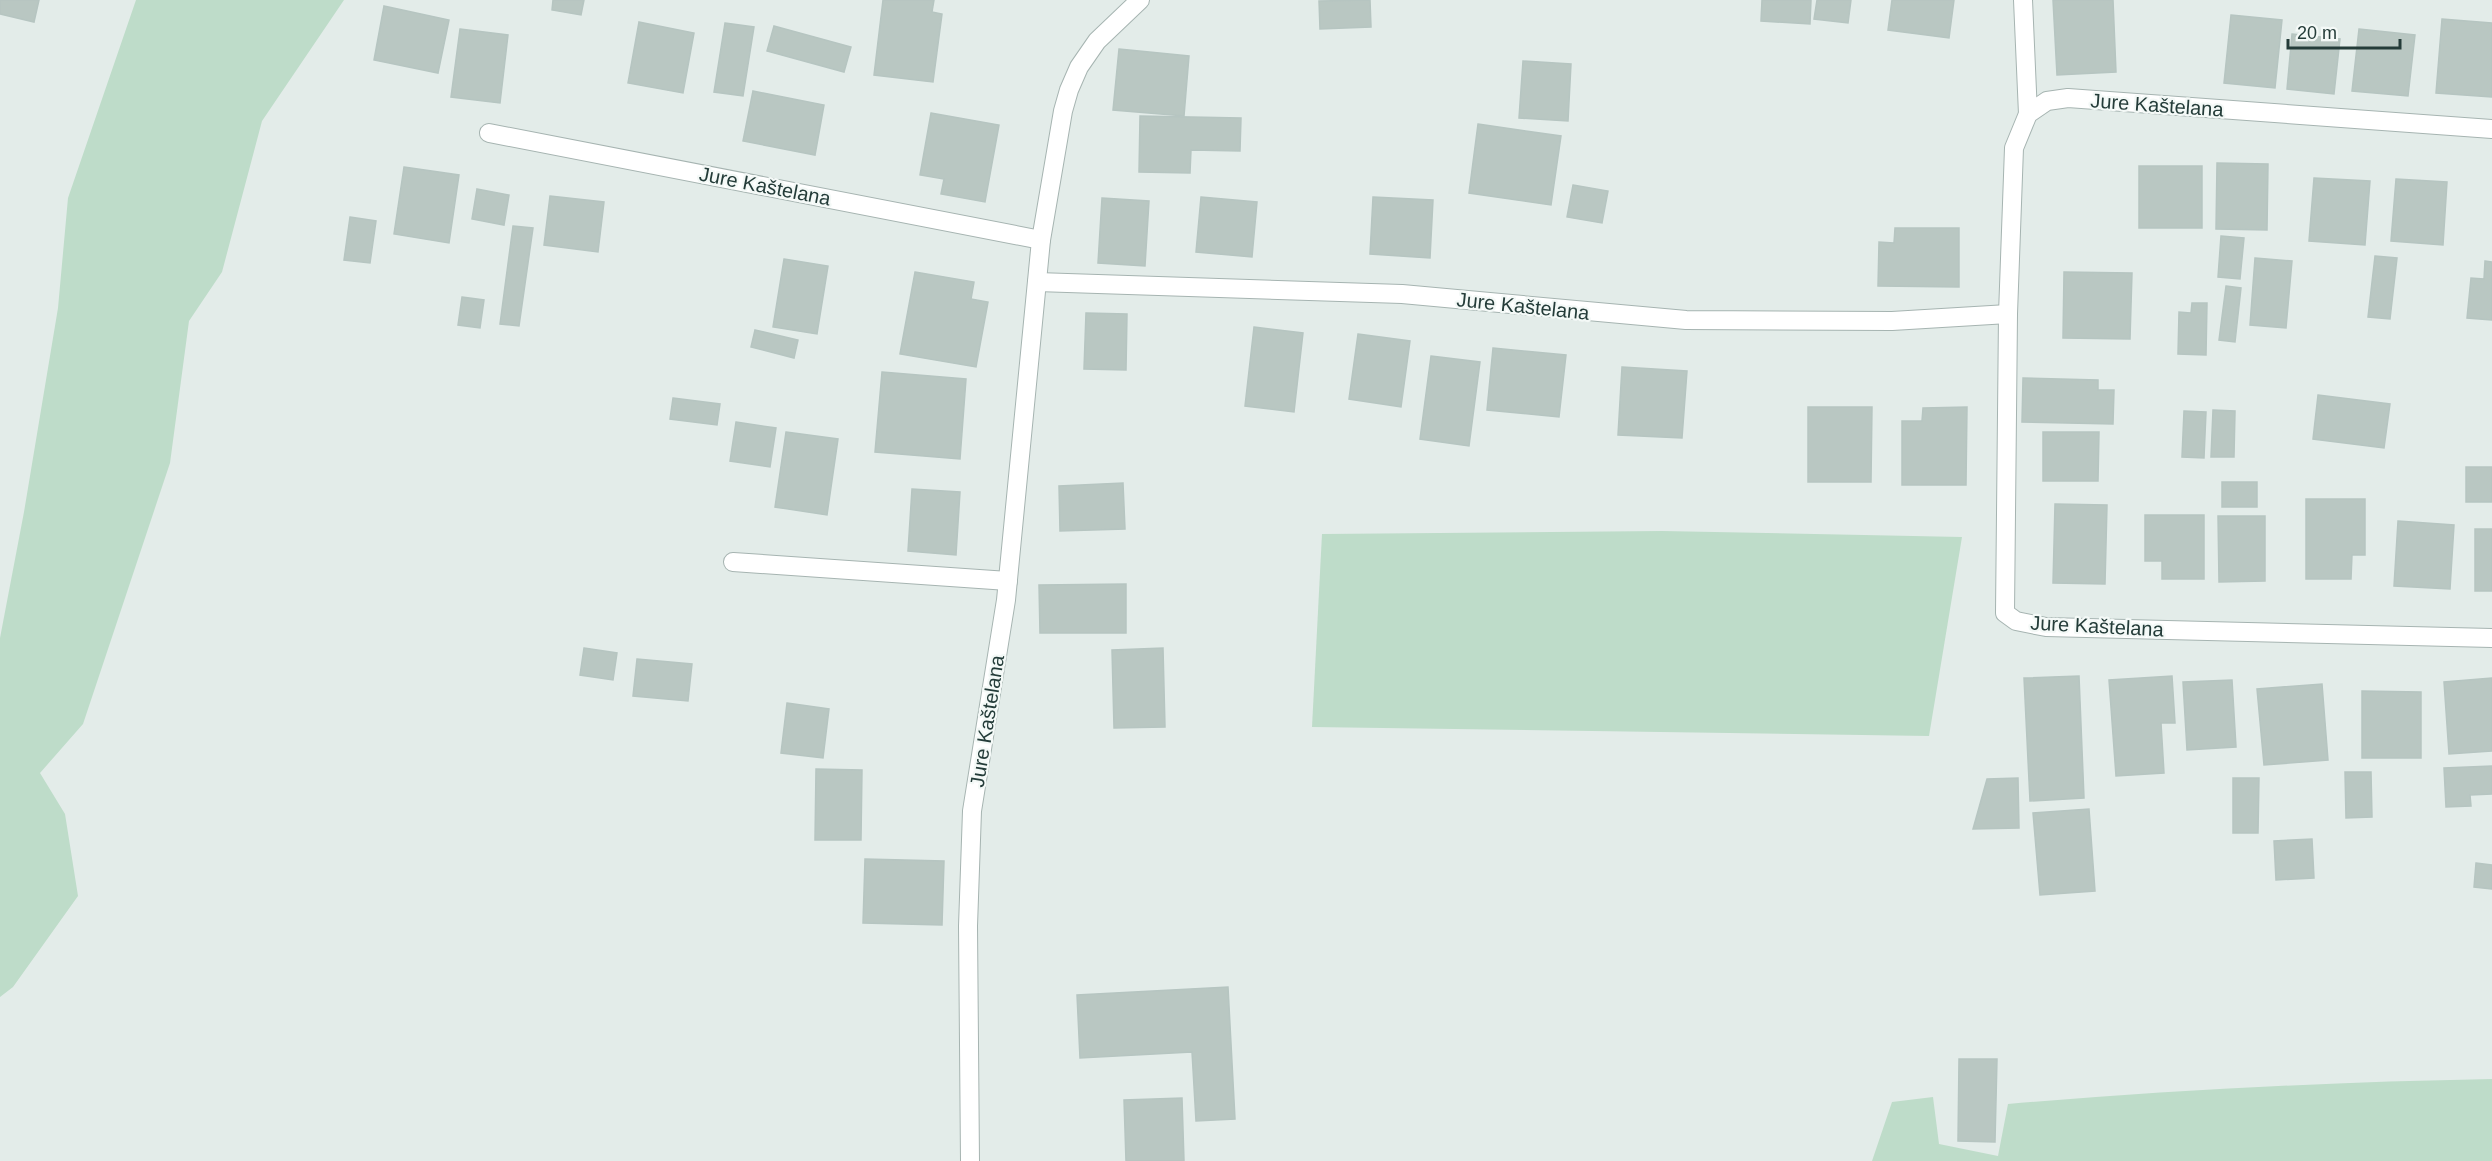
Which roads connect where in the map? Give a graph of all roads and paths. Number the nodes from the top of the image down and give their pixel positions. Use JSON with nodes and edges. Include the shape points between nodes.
{"nodes":[{"id":1,"x":1140,"y":0,"type":"edge"},
{"id":2,"x":2023,"y":0,"type":"edge"},
{"id":3,"x":2028,"y":114,"type":"junction"},
{"id":4,"x":2492,"y":129,"type":"edge"},
{"id":5,"x":489,"y":133,"type":"dead end"},
{"id":6,"x":1041,"y":240,"type":"junction"},
{"id":7,"x":1037,"y":282,"type":"junction"},
{"id":8,"x":2008,"y":314,"type":"junction"},
{"id":9,"x":733,"y":562,"type":"dead end"},
{"id":10,"x":1008,"y":581,"type":"junction"},
{"id":11,"x":2492,"y":638,"type":"edge"},
{"id":12,"x":970,"y":1161,"type":"edge"}],
"edges":[{"from":1,"to":6,"type":"street","name":"Jure Kaštelana","via":[[1097,41],[1069,90]]},
{"from":2,"to":3,"type":"street"},
{"from":3,"to":4,"type":"street","name":"Jure Kaštelana","via":[[2047,101],[2068,98]]},
{"from":3,"to":8,"type":"street","name":"Jure Kaštelana","via":[[2014,148]]},
{"from":5,"to":6,"type":"street","name":"Jure Kaštelana"},
{"from":6,"to":7,"type":"street","name":"Jure Kaštelana"},
{"from":7,"to":8,"type":"street","name":"Jure Kaštelana","via":[[1402,294],[1686,320],[1892,321]]},
{"from":7,"to":10,"type":"street","name":"Jure Kaštelana"},
{"from":8,"to":11,"type":"street","name":"Jure Kaštelana","via":[[2005,613],[2016,621],[2046,627]]},
{"from":9,"to":10,"type":"street"},
{"from":10,"to":12,"type":"street","name":"Jure Kaštelana","via":[[972,811],[968,926]]}]}
